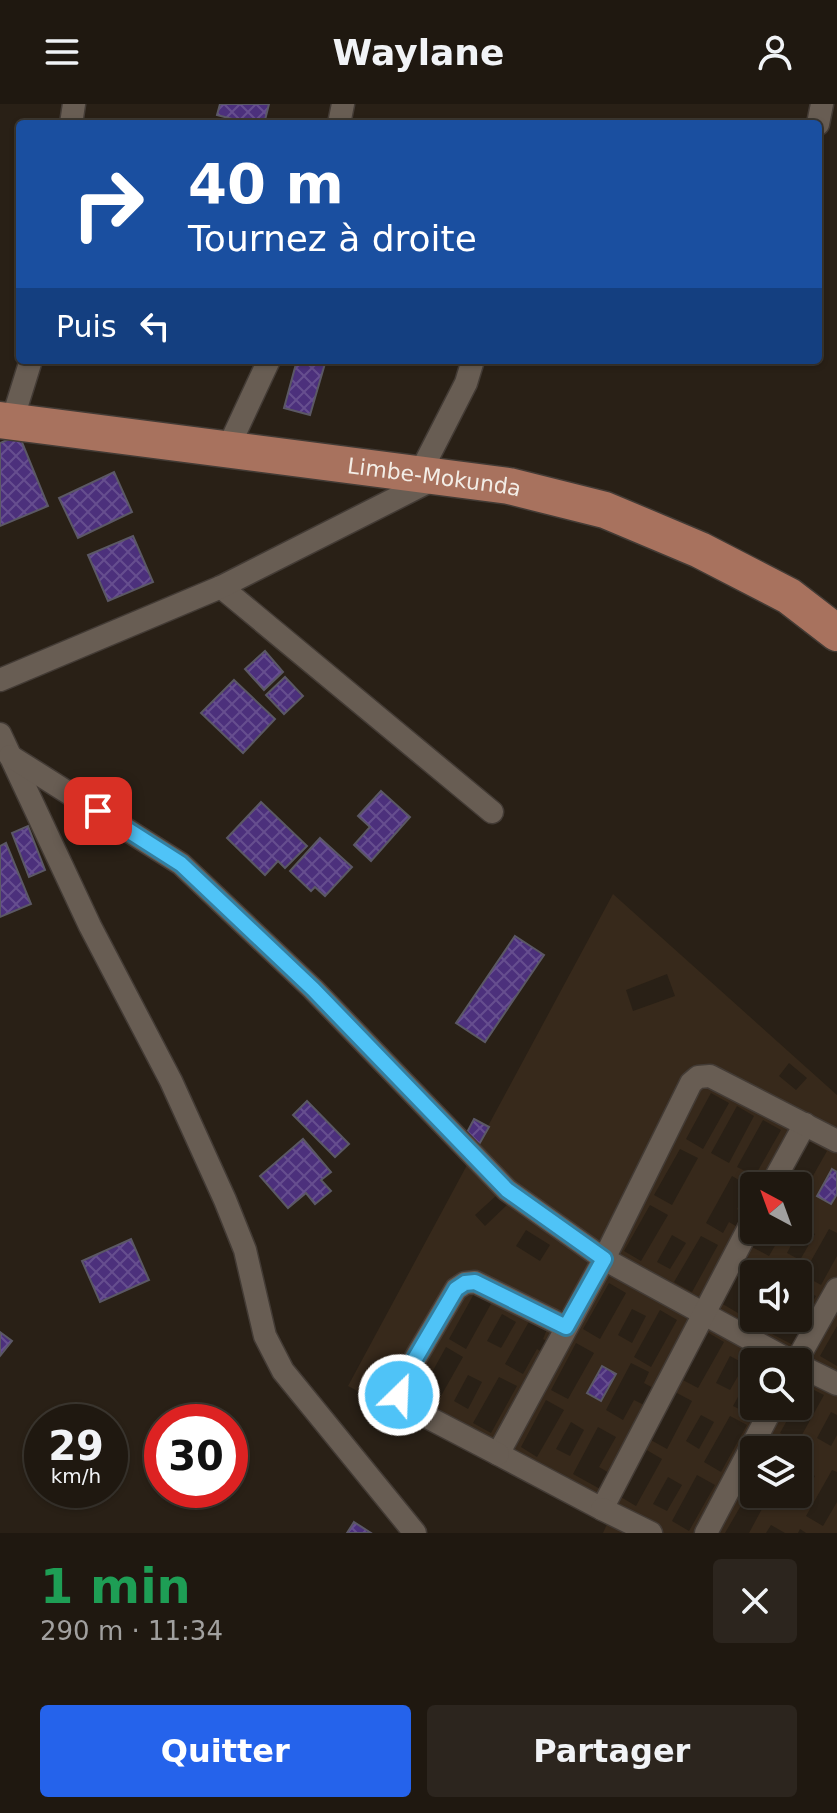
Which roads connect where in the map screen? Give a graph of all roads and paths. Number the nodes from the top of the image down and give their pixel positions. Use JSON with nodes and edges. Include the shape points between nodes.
{"nodes":[{"id":1,"x":29,"y":364,"type":"edge"},
{"id":2,"x":267,"y":364,"type":"edge"},
{"id":3,"x":472,"y":364,"type":"edge"},
{"id":4,"x":6,"y":420,"type":"edge"},
{"id":5,"x":228,"y":448,"type":"junction"},
{"id":6,"x":431,"y":474,"type":"junction"},
{"id":7,"x":221,"y":587,"type":"junction"},
{"id":8,"x":837,"y":633,"type":"edge"},
{"id":9,"x":0,"y":680,"type":"edge"},
{"id":10,"x":0,"y":734,"type":"edge"},
{"id":11,"x":10,"y":756,"type":"junction"},
{"id":12,"x":492,"y":812,"type":"dead end"},
{"id":13,"x":805,"y":1124,"type":"junction"},
{"id":14,"x":837,"y":1141,"type":"edge"},
{"id":15,"x":779,"y":1172,"type":"edge"},
{"id":16,"x":740,"y":1244,"type":"edge"},
{"id":17,"x":604,"y":1259,"type":"junction"},
{"id":18,"x":837,"y":1289,"type":"edge"},
{"id":19,"x":702,"y":1315,"type":"junction"},
{"id":20,"x":566,"y":1327,"type":"junction"},
{"id":21,"x":766,"y":1348,"type":"edge"},
{"id":22,"x":804,"y":1348,"type":"edge"},
{"id":23,"x":812,"y":1372,"type":"edge"},
{"id":24,"x":837,"y":1384,"type":"edge"},
{"id":25,"x":766,"y":1420,"type":"edge"},
{"id":26,"x":498,"y":1454,"type":"junction"},
{"id":27,"x":602,"y":1509,"type":"junction"},
{"id":28,"x":415,"y":1533,"type":"edge"},
{"id":29,"x":651,"y":1533,"type":"edge"},
{"id":30,"x":706,"y":1533,"type":"edge"}],
"edges":[{"from":1,"to":4,"type":"street"},
{"from":2,"to":5,"type":"street"},
{"from":3,"to":6,"type":"street"},
{"from":4,"to":5,"type":"main road","name":"Limbe-Mokunda"},
{"from":5,"to":6,"type":"main road","name":"Limbe-Mokunda"},
{"from":6,"to":7,"type":"street"},
{"from":6,"to":8,"type":"main road","name":"Limbe-Mokunda","via":[[509,486],[605,510],[789,596]]},
{"from":7,"to":9,"type":"street"},
{"from":7,"to":12,"type":"street"},
{"from":10,"to":11,"type":"street"},
{"from":11,"to":17,"type":"street","via":[[181,864],[313,989],[507,1190]]},
{"from":11,"to":28,"type":"street","via":[[225,1200],[245,1250],[265,1336],[293,1383]]},
{"from":13,"to":14,"type":"street"},
{"from":13,"to":15,"type":"street"},
{"from":13,"to":17,"type":"street","via":[[710,1076],[698,1077]]},
{"from":16,"to":19,"type":"street"},
{"from":17,"to":19,"type":"street"},
{"from":17,"to":20,"type":"street"},
{"from":18,"to":22,"type":"street"},
{"from":19,"to":21,"type":"street"},
{"from":19,"to":27,"type":"street"},
{"from":20,"to":26,"type":"street"},
{"from":20,"to":26,"type":"street","via":[[475,1282],[465,1283],[456,1289],[402,1381],[399,1395],[406,1406]]},
{"from":23,"to":24,"type":"street"},
{"from":25,"to":30,"type":"street"},
{"from":26,"to":27,"type":"street"},
{"from":27,"to":29,"type":"street"}]}
